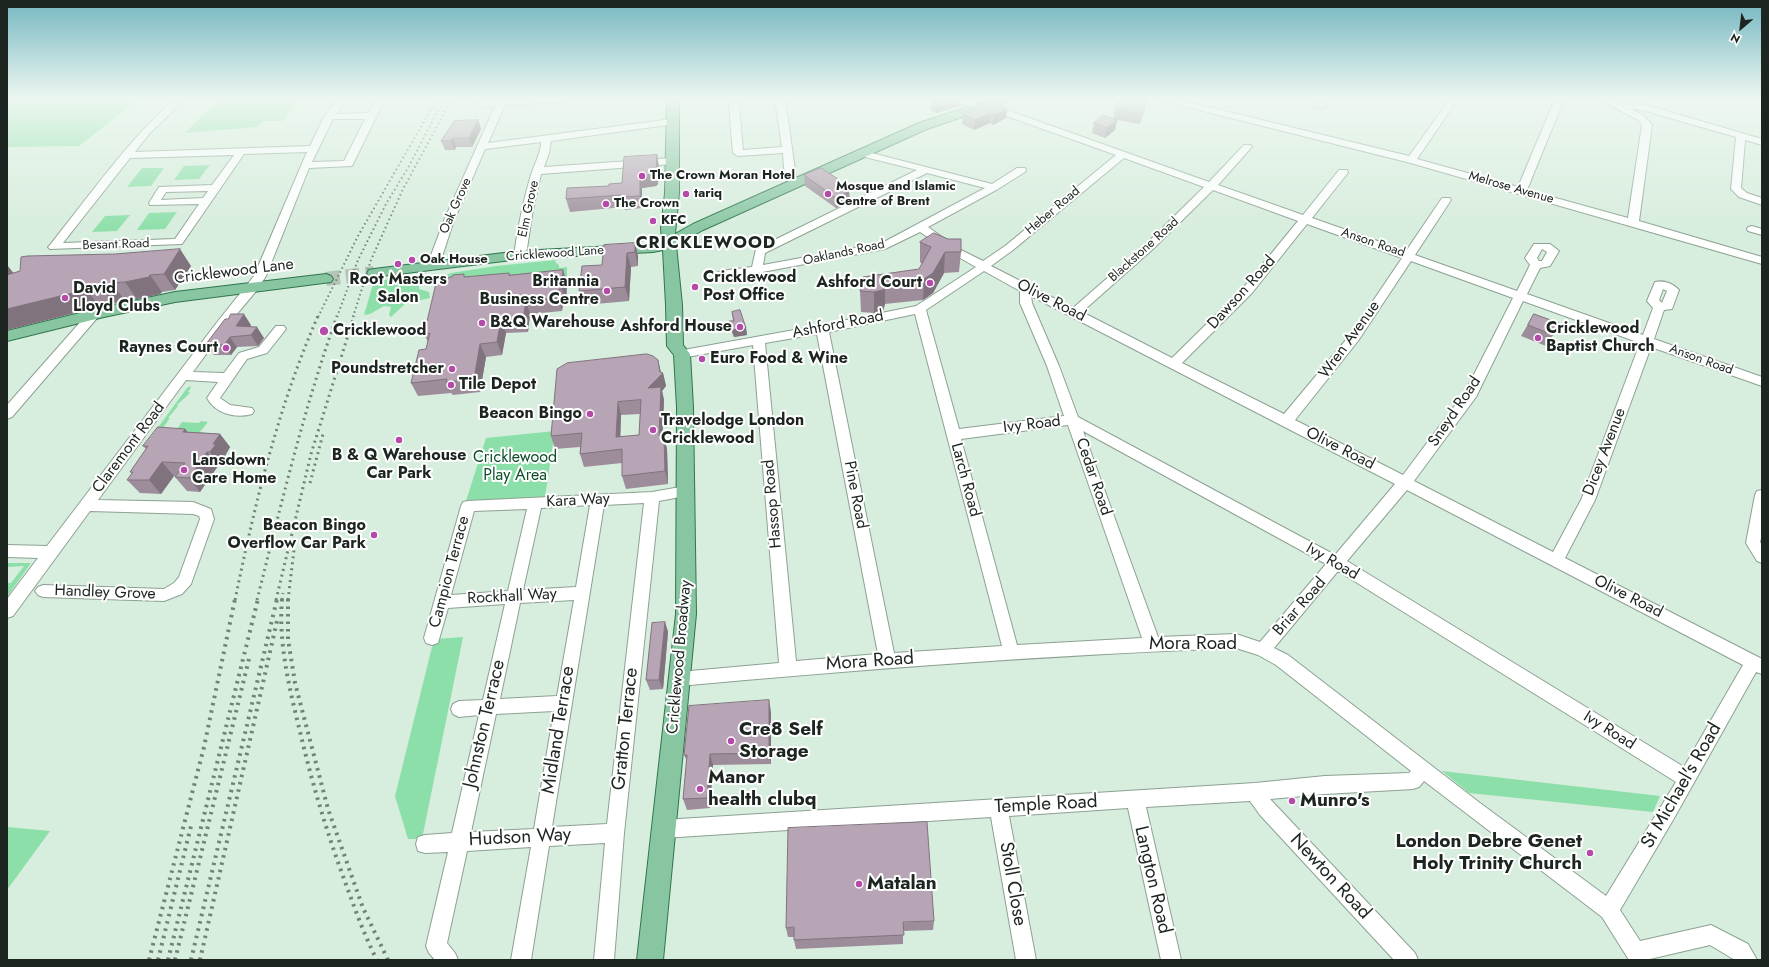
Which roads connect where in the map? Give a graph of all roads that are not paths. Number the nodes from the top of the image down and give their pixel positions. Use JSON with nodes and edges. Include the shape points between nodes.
{"nodes":[{"id":1,"x":137,"y":144,"type":"edge"},
{"id":2,"x":315,"y":144,"type":"edge"},
{"id":3,"x":358,"y":144,"type":"edge"},
{"id":4,"x":483,"y":144,"type":"edge"},
{"id":5,"x":527,"y":144,"type":"edge"},
{"id":6,"x":546,"y":144,"type":"edge"},
{"id":7,"x":672,"y":144,"type":"edge"},
{"id":8,"x":737,"y":144,"type":"edge"},
{"id":9,"x":787,"y":144,"type":"edge"},
{"id":10,"x":881,"y":144,"type":"edge"},
{"id":11,"x":1094,"y":144,"type":"edge"},
{"id":12,"x":1347,"y":144,"type":"edge"},
{"id":13,"x":1422,"y":144,"type":"edge"},
{"id":14,"x":1541,"y":144,"type":"edge"},
{"id":15,"x":1644,"y":144,"type":"edge"},
{"id":16,"x":1740,"y":144,"type":"edge"},
{"id":17,"x":482,"y":147,"type":"junction"},
{"id":18,"x":1247,"y":147,"type":"dead end"},
{"id":19,"x":313,"y":149,"type":"junction"},
{"id":20,"x":788,"y":150,"type":"junction"},
{"id":21,"x":241,"y":151,"type":"junction"},
{"id":22,"x":860,"y":153,"type":"junction"},
{"id":23,"x":1122,"y":154,"type":"junction"},
{"id":24,"x":127,"y":155,"type":"junction"},
{"id":25,"x":1411,"y":160,"type":"junction"},
{"id":26,"x":672,"y":161,"type":"junction"},
{"id":27,"x":305,"y":165,"type":"junction"},
{"id":28,"x":928,"y":169,"type":"junction"},
{"id":29,"x":1021,"y":170,"type":"dead end"},
{"id":30,"x":537,"y":171,"type":"junction"},
{"id":31,"x":1343,"y":172,"type":"dead end"},
{"id":32,"x":796,"y":183,"type":"junction"},
{"id":33,"x":1212,"y":185,"type":"junction"},
{"id":34,"x":994,"y":186,"type":"junction"},
{"id":35,"x":216,"y":188,"type":"junction"},
{"id":36,"x":1521,"y":191,"type":"junction"},
{"id":37,"x":1446,"y":200,"type":"dead end"},
{"id":38,"x":206,"y":201,"type":"junction"},
{"id":39,"x":1762,"y":202,"type":"edge"},
{"id":40,"x":1306,"y":219,"type":"junction"},
{"id":41,"x":1633,"y":223,"type":"junction"},
{"id":42,"x":920,"y":227,"type":"junction"},
{"id":43,"x":674,"y":237,"type":"junction"},
{"id":44,"x":520,"y":255,"type":"junction"},
{"id":45,"x":1409,"y":256,"type":"junction"},
{"id":46,"x":1762,"y":261,"type":"edge"},
{"id":47,"x":434,"y":262,"type":"junction"},
{"id":48,"x":1536,"y":265,"type":"dead end"},
{"id":49,"x":983,"y":266,"type":"junction"},
{"id":50,"x":757,"y":270,"type":"junction"},
{"id":51,"x":374,"y":273,"type":"tunnel mouth"},
{"id":52,"x":721,"y":274,"type":"dead end"},
{"id":53,"x":326,"y":278,"type":"tunnel mouth"},
{"id":54,"x":254,"y":287,"type":"junction"},
{"id":55,"x":1026,"y":289,"type":"junction"},
{"id":56,"x":1521,"y":296,"type":"junction"},
{"id":57,"x":1659,"y":307,"type":"dead end"},
{"id":58,"x":920,"y":309,"type":"junction"},
{"id":59,"x":1074,"y":312,"type":"junction"},
{"id":60,"x":94,"y":314,"type":"junction"},
{"id":61,"x":280,"y":329,"type":"dead end"},
{"id":62,"x":822,"y":329,"type":"junction"},
{"id":63,"x":7,"y":336,"type":"edge"},
{"id":64,"x":758,"y":340,"type":"junction"},
{"id":65,"x":1646,"y":340,"type":"junction"},
{"id":66,"x":682,"y":354,"type":"junction"},
{"id":67,"x":1174,"y":364,"type":"junction"},
{"id":68,"x":183,"y":376,"type":"junction"},
{"id":69,"x":228,"y":378,"type":"junction"},
{"id":70,"x":1762,"y":382,"type":"edge"},
{"id":71,"x":247,"y":411,"type":"dead end"},
{"id":72,"x":7,"y":414,"type":"edge"},
{"id":73,"x":1073,"y":420,"type":"junction"},
{"id":74,"x":1286,"y":421,"type":"junction"},
{"id":75,"x":953,"y":435,"type":"junction"},
{"id":76,"x":1405,"y":482,"type":"junction"},
{"id":77,"x":686,"y":491,"type":"junction"},
{"id":78,"x":1762,"y":495,"type":"edge"},
{"id":79,"x":652,"y":497,"type":"junction"},
{"id":80,"x":598,"y":500,"type":"junction"},
{"id":81,"x":535,"y":503,"type":"junction"},
{"id":82,"x":87,"y":505,"type":"junction"},
{"id":83,"x":468,"y":506,"type":"joint"},
{"id":84,"x":7,"y":551,"type":"edge"},
{"id":85,"x":52,"y":552,"type":"junction"},
{"id":86,"x":1762,"y":556,"type":"edge"},
{"id":87,"x":1556,"y":560,"type":"junction"},
{"id":88,"x":1337,"y":563,"type":"junction"},
{"id":89,"x":43,"y":590,"type":"dead end"},
{"id":90,"x":582,"y":593,"type":"junction"},
{"id":91,"x":514,"y":597,"type":"junction"},
{"id":92,"x":442,"y":602,"type":"junction"},
{"id":93,"x":7,"y":611,"type":"edge"},
{"id":94,"x":432,"y":638,"type":"dead end"},
{"id":95,"x":1152,"y":643,"type":"junction"},
{"id":96,"x":1263,"y":650,"type":"junction"},
{"id":97,"x":1010,"y":651,"type":"junction"},
{"id":98,"x":887,"y":661,"type":"junction"},
{"id":99,"x":1757,"y":665,"type":"edge"},
{"id":100,"x":788,"y":668,"type":"junction"},
{"id":101,"x":679,"y":679,"type":"junction"},
{"id":102,"x":564,"y":704,"type":"junction"},
{"id":103,"x":488,"y":708,"type":"junction"},
{"id":104,"x":459,"y":709,"type":"dead end"},
{"id":105,"x":1423,"y":770,"type":"junction"},
{"id":106,"x":1686,"y":779,"type":"junction"},
{"id":107,"x":1255,"y":792,"type":"junction"},
{"id":108,"x":1135,"y":800,"type":"junction"},
{"id":109,"x":999,"y":808,"type":"junction"},
{"id":110,"x":663,"y":829,"type":"junction"},
{"id":111,"x":615,"y":833,"type":"junction"},
{"id":112,"x":541,"y":837,"type":"junction"},
{"id":113,"x":460,"y":842,"type":"junction"},
{"id":114,"x":425,"y":844,"type":"dead end"},
{"id":115,"x":1609,"y":910,"type":"junction"},
{"id":116,"x":442,"y":953,"type":"edge"},
{"id":117,"x":1638,"y":956,"type":"edge"},
{"id":118,"x":521,"y":960,"type":"edge"},
{"id":119,"x":604,"y":960,"type":"edge"},
{"id":120,"x":650,"y":960,"type":"edge"},
{"id":121,"x":1026,"y":960,"type":"edge"},
{"id":122,"x":1171,"y":960,"type":"edge"},
{"id":123,"x":1408,"y":960,"type":"edge"},
{"id":124,"x":1747,"y":960,"type":"edge"}],
"edges":[{"from":1,"to":24,"type":"street"},
{"from":2,"to":19,"type":"street","name":"Claremont Road"},
{"from":3,"to":27,"type":"street","via":[[348,164]]},
{"from":4,"to":17,"type":"street","name":"Oak Grove"},
{"from":5,"to":17,"type":"street"},
{"from":6,"to":30,"type":"street","name":"Elm Grove"},
{"from":7,"to":26,"type":"main road","name":"Cricklewood Broadway"},
{"from":8,"to":20,"type":"street","via":[[738,153]]},
{"from":9,"to":20,"type":"street"},
{"from":10,"to":22,"type":"main road"},
{"from":11,"to":23,"type":"street","name":"Anson Road"},
{"from":12,"to":25,"type":"street","name":"Melrose Avenue"},
{"from":13,"to":25,"type":"street"},
{"from":14,"to":36,"type":"street"},
{"from":15,"to":41,"type":"street"},
{"from":16,"to":39,"type":"street","via":[[1736,190]]},
{"from":17,"to":47,"type":"street","name":"Oak Grove","via":[[448,223]]},
{"from":18,"to":33,"type":"street","name":"Blackstone Road"},
{"from":19,"to":21,"type":"street"},
{"from":19,"to":27,"type":"street","name":"Claremont Road"},
{"from":20,"to":32,"type":"street","via":[[791,178]]},
{"from":21,"to":24,"type":"street"},
{"from":21,"to":35,"type":"street"},
{"from":22,"to":28,"type":"street"},
{"from":22,"to":32,"type":"main road"},
{"from":23,"to":33,"type":"street","name":"Anson Road"},
{"from":23,"to":49,"type":"street","name":"Heber Road","via":[[1009,248]]},
{"from":24,"to":38,"type":"street","name":"Besant Road","via":[[54,247],[178,242]]},
{"from":25,"to":36,"type":"street","name":"Melrose Avenue"},
{"from":26,"to":30,"type":"street"},
{"from":26,"to":43,"type":"main road","name":"Cricklewood Broadway","via":[[669,219]]},
{"from":27,"to":54,"type":"street","name":"Claremont Road"},
{"from":28,"to":34,"type":"street"},
{"from":28,"to":50,"type":"street","via":[[760,251]]},
{"from":29,"to":34,"type":"street","name":"Oaklands Road"},
{"from":30,"to":44,"type":"street","name":"Elm Grove","via":[[527,207]]},
{"from":31,"to":40,"type":"street","name":"Dawson Road"},
{"from":32,"to":43,"type":"main road"},
{"from":33,"to":40,"type":"street","name":"Anson Road"},
{"from":33,"to":59,"type":"street","name":"Blackstone Road","via":[[1150,247]]},
{"from":34,"to":42,"type":"street","name":"Oaklands Road"},
{"from":35,"to":38,"type":"street"},
{"from":35,"to":38,"type":"street","via":[[163,189],[154,203]]},
{"from":36,"to":41,"type":"street","name":"Melrose Avenue"},
{"from":37,"to":45,"type":"street","name":"Wren Avenue"},
{"from":40,"to":45,"type":"street","name":"Anson Road"},
{"from":40,"to":67,"type":"street","name":"Dawson Road","via":[[1248,290]]},
{"from":41,"to":46,"type":"street","name":"Melrose Avenue"},
{"from":42,"to":49,"type":"street","name":"Olive Road"},
{"from":42,"to":50,"type":"street","name":"Oaklands Road","via":[[886,246]]},
{"from":43,"to":44,"type":"main road","name":"Cricklewood Lane","via":[[647,248]]},
{"from":43,"to":66,"type":"main road","name":"Cricklewood Broadway","via":[[675,346]]},
{"from":44,"to":47,"type":"main road","name":"Cricklewood Lane"},
{"from":45,"to":56,"type":"street","name":"Anson Road"},
{"from":45,"to":74,"type":"street","name":"Wren Avenue","via":[[1354,338]]},
{"from":47,"to":51,"type":"main road","name":"Cricklewood Lane"},
{"from":48,"to":56,"type":"street","name":"Sneyd Road"},
{"from":49,"to":55,"type":"street","name":"Olive Road"},
{"from":49,"to":58,"type":"street","name":"Ashford Road"},
{"from":50,"to":52,"type":"street","name":"Oaklands Road"},
{"from":53,"to":54,"type":"main road","name":"Cricklewood Lane"},
{"from":54,"to":60,"type":"main road","name":"Cricklewood Lane","via":[[175,297]]},
{"from":54,"to":68,"type":"street","name":"Claremont Road"},
{"from":55,"to":59,"type":"street","name":"Olive Road"},
{"from":55,"to":73,"type":"street","name":"Cedar Road","via":[[1026,303]]},
{"from":56,"to":65,"type":"street","name":"Anson Road"},
{"from":56,"to":76,"type":"street","name":"Sneyd Road","via":[[1471,394]]},
{"from":57,"to":65,"type":"street","name":"Dicey Avenue"},
{"from":58,"to":62,"type":"street","name":"Ashford Road"},
{"from":58,"to":75,"type":"street","name":"Larch Road"},
{"from":59,"to":67,"type":"street","name":"Olive Road"},
{"from":60,"to":63,"type":"main road","name":"Cricklewood Lane"},
{"from":60,"to":72,"type":"street"},
{"from":61,"to":69,"type":"street","via":[[263,350],[243,356]]},
{"from":62,"to":64,"type":"street","name":"Ashford Road"},
{"from":62,"to":98,"type":"street","name":"Pine Road"},
{"from":64,"to":66,"type":"street","name":"Ashford Road"},
{"from":64,"to":100,"type":"street","name":"Hassop Road"},
{"from":65,"to":70,"type":"street","name":"Anson Road"},
{"from":65,"to":87,"type":"street","name":"Dicey Avenue","via":[[1588,500]]},
{"from":66,"to":77,"type":"main road","name":"Cricklewood Broadway"},
{"from":67,"to":74,"type":"street","name":"Olive Road"},
{"from":68,"to":69,"type":"street"},
{"from":68,"to":82,"type":"street","name":"Claremont Road"},
{"from":69,"to":71,"type":"street","via":[[213,398],[214,401],[227,410]]},
{"from":73,"to":75,"type":"street","name":"Ivy Road"},
{"from":73,"to":88,"type":"street","name":"Ivy Road"},
{"from":73,"to":95,"type":"street","name":"Cedar Road"},
{"from":74,"to":76,"type":"street","name":"Olive Road"},
{"from":75,"to":97,"type":"street","name":"Larch Road"},
{"from":76,"to":87,"type":"street","name":"Olive Road"},
{"from":76,"to":88,"type":"street","name":"Sneyd Road"},
{"from":77,"to":79,"type":"street","name":"Kara Way"},
{"from":77,"to":101,"type":"main road","name":"Cricklewood Broadway","via":[[686,608]]},
{"from":78,"to":86,"type":"street","via":[[1753,543]]},
{"from":79,"to":80,"type":"street","name":"Kara Way"},
{"from":79,"to":111,"type":"street","name":"Gratton Terrace"},
{"from":80,"to":81,"type":"street","name":"Kara Way"},
{"from":80,"to":90,"type":"street","name":"Midland Terrace"},
{"from":81,"to":83,"type":"street","name":"Kara Way"},
{"from":81,"to":91,"type":"street","name":"Johnston Terrace"},
{"from":82,"to":85,"type":"street","name":"Claremont Road"},
{"from":82,"to":89,"type":"street","name":"Handley Grove","via":[[193,508],[206,513],[207,519],[186,580],[177,590],[164,595]]},
{"from":83,"to":92,"type":"street","name":"Campion Terrace"},
{"from":84,"to":85,"type":"street"},
{"from":85,"to":93,"type":"street","name":"Claremont Road"},
{"from":87,"to":99,"type":"street","name":"Olive Road"},
{"from":88,"to":96,"type":"street","name":"Briar Road"},
{"from":88,"to":106,"type":"street","name":"Ivy Road"},
{"from":90,"to":91,"type":"street","name":"Rockhall Way"},
{"from":90,"to":102,"type":"street","name":"Midland Terrace"},
{"from":91,"to":92,"type":"street","name":"Rockhall Way"},
{"from":91,"to":103,"type":"street","name":"Johnston Terrace"},
{"from":92,"to":94,"type":"street","name":"Campion Terrace"},
{"from":95,"to":96,"type":"street","name":"Mora Road","via":[[1236,641]]},
{"from":95,"to":97,"type":"street","name":"Mora Road"},
{"from":96,"to":105,"type":"street","name":"Mora Road","via":[[1282,660]]},
{"from":97,"to":98,"type":"street","name":"Mora Road"},
{"from":98,"to":100,"type":"street","name":"Mora Road"},
{"from":99,"to":106,"type":"street","name":"St Michael's Road"},
{"from":100,"to":101,"type":"street","name":"Mora Road"},
{"from":101,"to":110,"type":"main road","name":"Cricklewood Broadway"},
{"from":102,"to":103,"type":"street"},
{"from":102,"to":112,"type":"street","name":"Midland Terrace"},
{"from":103,"to":104,"type":"street"},
{"from":103,"to":113,"type":"street","name":"Johnston Terrace"},
{"from":105,"to":107,"type":"street","name":"Temple Road","via":[[1413,781],[1325,785]]},
{"from":105,"to":115,"type":"street","name":"Mora Road"},
{"from":106,"to":115,"type":"street","name":"St Michael's Road"},
{"from":107,"to":108,"type":"street","name":"Temple Road"},
{"from":107,"to":123,"type":"street","name":"Newton Road","via":[[1266,809]]},
{"from":108,"to":109,"type":"street","name":"Temple Road"},
{"from":108,"to":122,"type":"street","name":"Langton Road"},
{"from":109,"to":110,"type":"street","name":"Temple Road"},
{"from":109,"to":121,"type":"street","name":"Stoll Close"},
{"from":110,"to":120,"type":"main road","name":"Cricklewood Broadway"},
{"from":111,"to":112,"type":"street","name":"Hudson Way"},
{"from":111,"to":119,"type":"street","name":"Gratton Terrace"},
{"from":112,"to":113,"type":"street","name":"Hudson Way"},
{"from":112,"to":118,"type":"street","name":"Midland Terrace"},
{"from":113,"to":114,"type":"street","name":"Hudson Way"},
{"from":113,"to":116,"type":"street","name":"Johnston Terrace"},
{"from":115,"to":117,"type":"street","name":"Mora Road"},
{"from":117,"to":124,"type":"street","via":[[1712,935],[1741,951]]}]}
